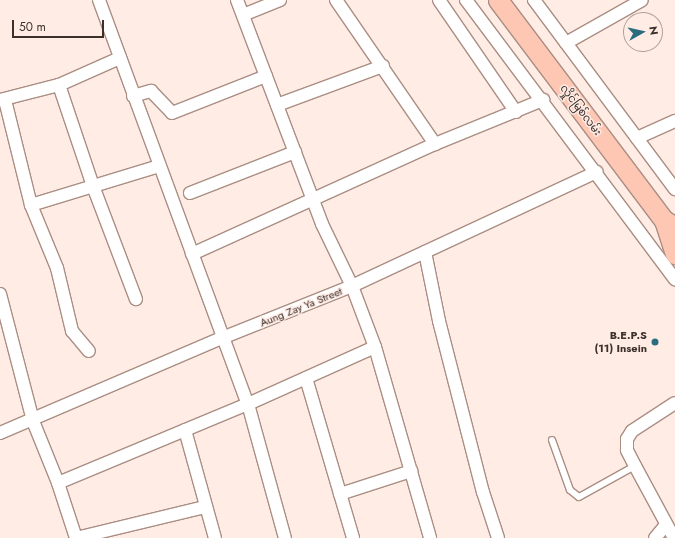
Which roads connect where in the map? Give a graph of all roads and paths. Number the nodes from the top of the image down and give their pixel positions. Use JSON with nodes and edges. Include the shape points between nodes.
{"nodes":[{"id":1,"x":99,"y":0,"type":"edge"},
{"id":2,"x":237,"y":0,"type":"edge"},
{"id":3,"x":280,"y":0,"type":"edge"},
{"id":4,"x":336,"y":0,"type":"edge"},
{"id":5,"x":439,"y":0,"type":"edge"},
{"id":6,"x":466,"y":0,"type":"edge"},
{"id":7,"x":498,"y":0,"type":"edge"},
{"id":8,"x":534,"y":0,"type":"edge"},
{"id":9,"x":642,"y":0,"type":"edge"},
{"id":10,"x":243,"y":15,"type":"junction"},
{"id":11,"x":566,"y":43,"type":"junction"},
{"id":12,"x":120,"y":58,"type":"junction"},
{"id":13,"x":383,"y":66,"type":"junction"},
{"id":14,"x":266,"y":76,"type":"junction"},
{"id":15,"x":59,"y":85,"type":"junction"},
{"id":16,"x":134,"y":96,"type":"junction"},
{"id":17,"x":2,"y":100,"type":"edge"},
{"id":18,"x":543,"y":100,"type":"junction"},
{"id":19,"x":277,"y":105,"type":"junction"},
{"id":20,"x":516,"y":112,"type":"junction"},
{"id":21,"x":675,"y":121,"type":"edge"},
{"id":22,"x":637,"y":138,"type":"junction"},
{"id":23,"x":435,"y":144,"type":"junction"},
{"id":24,"x":295,"y":152,"type":"junction"},
{"id":25,"x":159,"y":166,"type":"junction"},
{"id":26,"x":597,"y":172,"type":"junction"},
{"id":27,"x":93,"y":186,"type":"junction"},
{"id":28,"x":675,"y":189,"type":"edge"},
{"id":29,"x":190,"y":193,"type":"dead end"},
{"id":30,"x":312,"y":199,"type":"junction"},
{"id":31,"x":31,"y":205,"type":"junction"},
{"id":32,"x":670,"y":224,"type":"edge"},
{"id":33,"x":425,"y":252,"type":"junction"},
{"id":34,"x":674,"y":253,"type":"edge"},
{"id":35,"x":192,"y":254,"type":"junction"},
{"id":36,"x":675,"y":279,"type":"edge"},
{"id":37,"x":352,"y":286,"type":"junction"},
{"id":38,"x":0,"y":294,"type":"edge"},
{"id":39,"x":136,"y":298,"type":"dead end"},
{"id":40,"x":222,"y":338,"type":"junction"},
{"id":41,"x":375,"y":347,"type":"junction"},
{"id":42,"x":89,"y":351,"type":"dead end"},
{"id":43,"x":306,"y":378,"type":"junction"},
{"id":44,"x":675,"y":402,"type":"edge"},
{"id":45,"x":248,"y":404,"type":"junction"},
{"id":46,"x":33,"y":421,"type":"junction"},
{"id":47,"x":185,"y":430,"type":"junction"},
{"id":48,"x":0,"y":433,"type":"edge"},
{"id":49,"x":552,"y":440,"type":"dead end"},
{"id":50,"x":635,"y":466,"type":"junction"},
{"id":51,"x":411,"y":471,"type":"junction"},
{"id":52,"x":58,"y":483,"type":"junction"},
{"id":53,"x":340,"y":494,"type":"junction"},
{"id":54,"x":205,"y":507,"type":"junction"},
{"id":55,"x":666,"y":525,"type":"junction"},
{"id":56,"x":76,"y":538,"type":"edge"},
{"id":57,"x":215,"y":538,"type":"edge"},
{"id":58,"x":285,"y":538,"type":"edge"},
{"id":59,"x":353,"y":538,"type":"edge"},
{"id":60,"x":430,"y":538,"type":"edge"},
{"id":61,"x":498,"y":538,"type":"edge"},
{"id":62,"x":655,"y":538,"type":"edge"},
{"id":63,"x":674,"y":538,"type":"edge"}],
"edges":[{"from":1,"to":12,"type":"street"},
{"from":2,"to":10,"type":"street"},
{"from":3,"to":10,"type":"street"},
{"from":4,"to":13,"type":"street"},
{"from":5,"to":20,"type":"street"},
{"from":6,"to":18,"type":"street"},
{"from":7,"to":32,"type":"main road","name":"လှိုင်မြစ်လမ်း"},
{"from":8,"to":11,"type":"street"},
{"from":9,"to":11,"type":"street"},
{"from":10,"to":14,"type":"street"},
{"from":11,"to":22,"type":"street"},
{"from":12,"to":15,"type":"street"},
{"from":12,"to":16,"type":"street"},
{"from":13,"to":19,"type":"street"},
{"from":13,"to":23,"type":"street"},
{"from":14,"to":16,"type":"street","via":[[172,113],[165,109],[151,92]]},
{"from":14,"to":19,"type":"street"},
{"from":15,"to":17,"type":"street"},
{"from":15,"to":27,"type":"street"},
{"from":16,"to":25,"type":"street"},
{"from":17,"to":31,"type":"street"},
{"from":18,"to":20,"type":"street"},
{"from":18,"to":26,"type":"street"},
{"from":19,"to":24,"type":"street"},
{"from":20,"to":23,"type":"street"},
{"from":21,"to":22,"type":"street"},
{"from":22,"to":28,"type":"street"},
{"from":23,"to":30,"type":"street"},
{"from":24,"to":29,"type":"street"},
{"from":24,"to":30,"type":"street"},
{"from":25,"to":27,"type":"street"},
{"from":25,"to":35,"type":"street"},
{"from":26,"to":33,"type":"street","name":"Aung Zay Ya Street"},
{"from":26,"to":36,"type":"street"},
{"from":27,"to":31,"type":"street"},
{"from":27,"to":39,"type":"street"},
{"from":30,"to":35,"type":"street"},
{"from":30,"to":37,"type":"street"},
{"from":31,"to":42,"type":"street","via":[[57,268],[72,331]]},
{"from":32,"to":34,"type":"main road","name":"လှိုင်မြစ်လမ်း"},
{"from":33,"to":37,"type":"street","name":"Aung Zay Ya Street"},
{"from":33,"to":61,"type":"street","via":[[439,321],[483,492]]},
{"from":35,"to":40,"type":"street"},
{"from":37,"to":40,"type":"street","name":"Aung Zay Ya Street"},
{"from":37,"to":41,"type":"street"},
{"from":38,"to":46,"type":"street"},
{"from":40,"to":45,"type":"street"},
{"from":40,"to":46,"type":"street","name":"Aung Zay Ya Street"},
{"from":41,"to":43,"type":"street"},
{"from":41,"to":51,"type":"street"},
{"from":43,"to":45,"type":"street"},
{"from":43,"to":53,"type":"street"},
{"from":44,"to":50,"type":"street","via":[[632,431],[627,439],[627,450]]},
{"from":45,"to":47,"type":"street"},
{"from":45,"to":58,"type":"street"},
{"from":46,"to":48,"type":"street","name":"Aung Zay Ya Street"},
{"from":46,"to":52,"type":"street"},
{"from":47,"to":52,"type":"street"},
{"from":47,"to":54,"type":"street"},
{"from":49,"to":50,"type":"lane","via":[[570,490],[579,497]]},
{"from":50,"to":55,"type":"street"},
{"from":51,"to":53,"type":"street"},
{"from":51,"to":60,"type":"street"},
{"from":52,"to":56,"type":"street"},
{"from":53,"to":59,"type":"street"},
{"from":54,"to":56,"type":"street"},
{"from":54,"to":57,"type":"street"},
{"from":55,"to":62,"type":"street"},
{"from":55,"to":63,"type":"street"}]}
